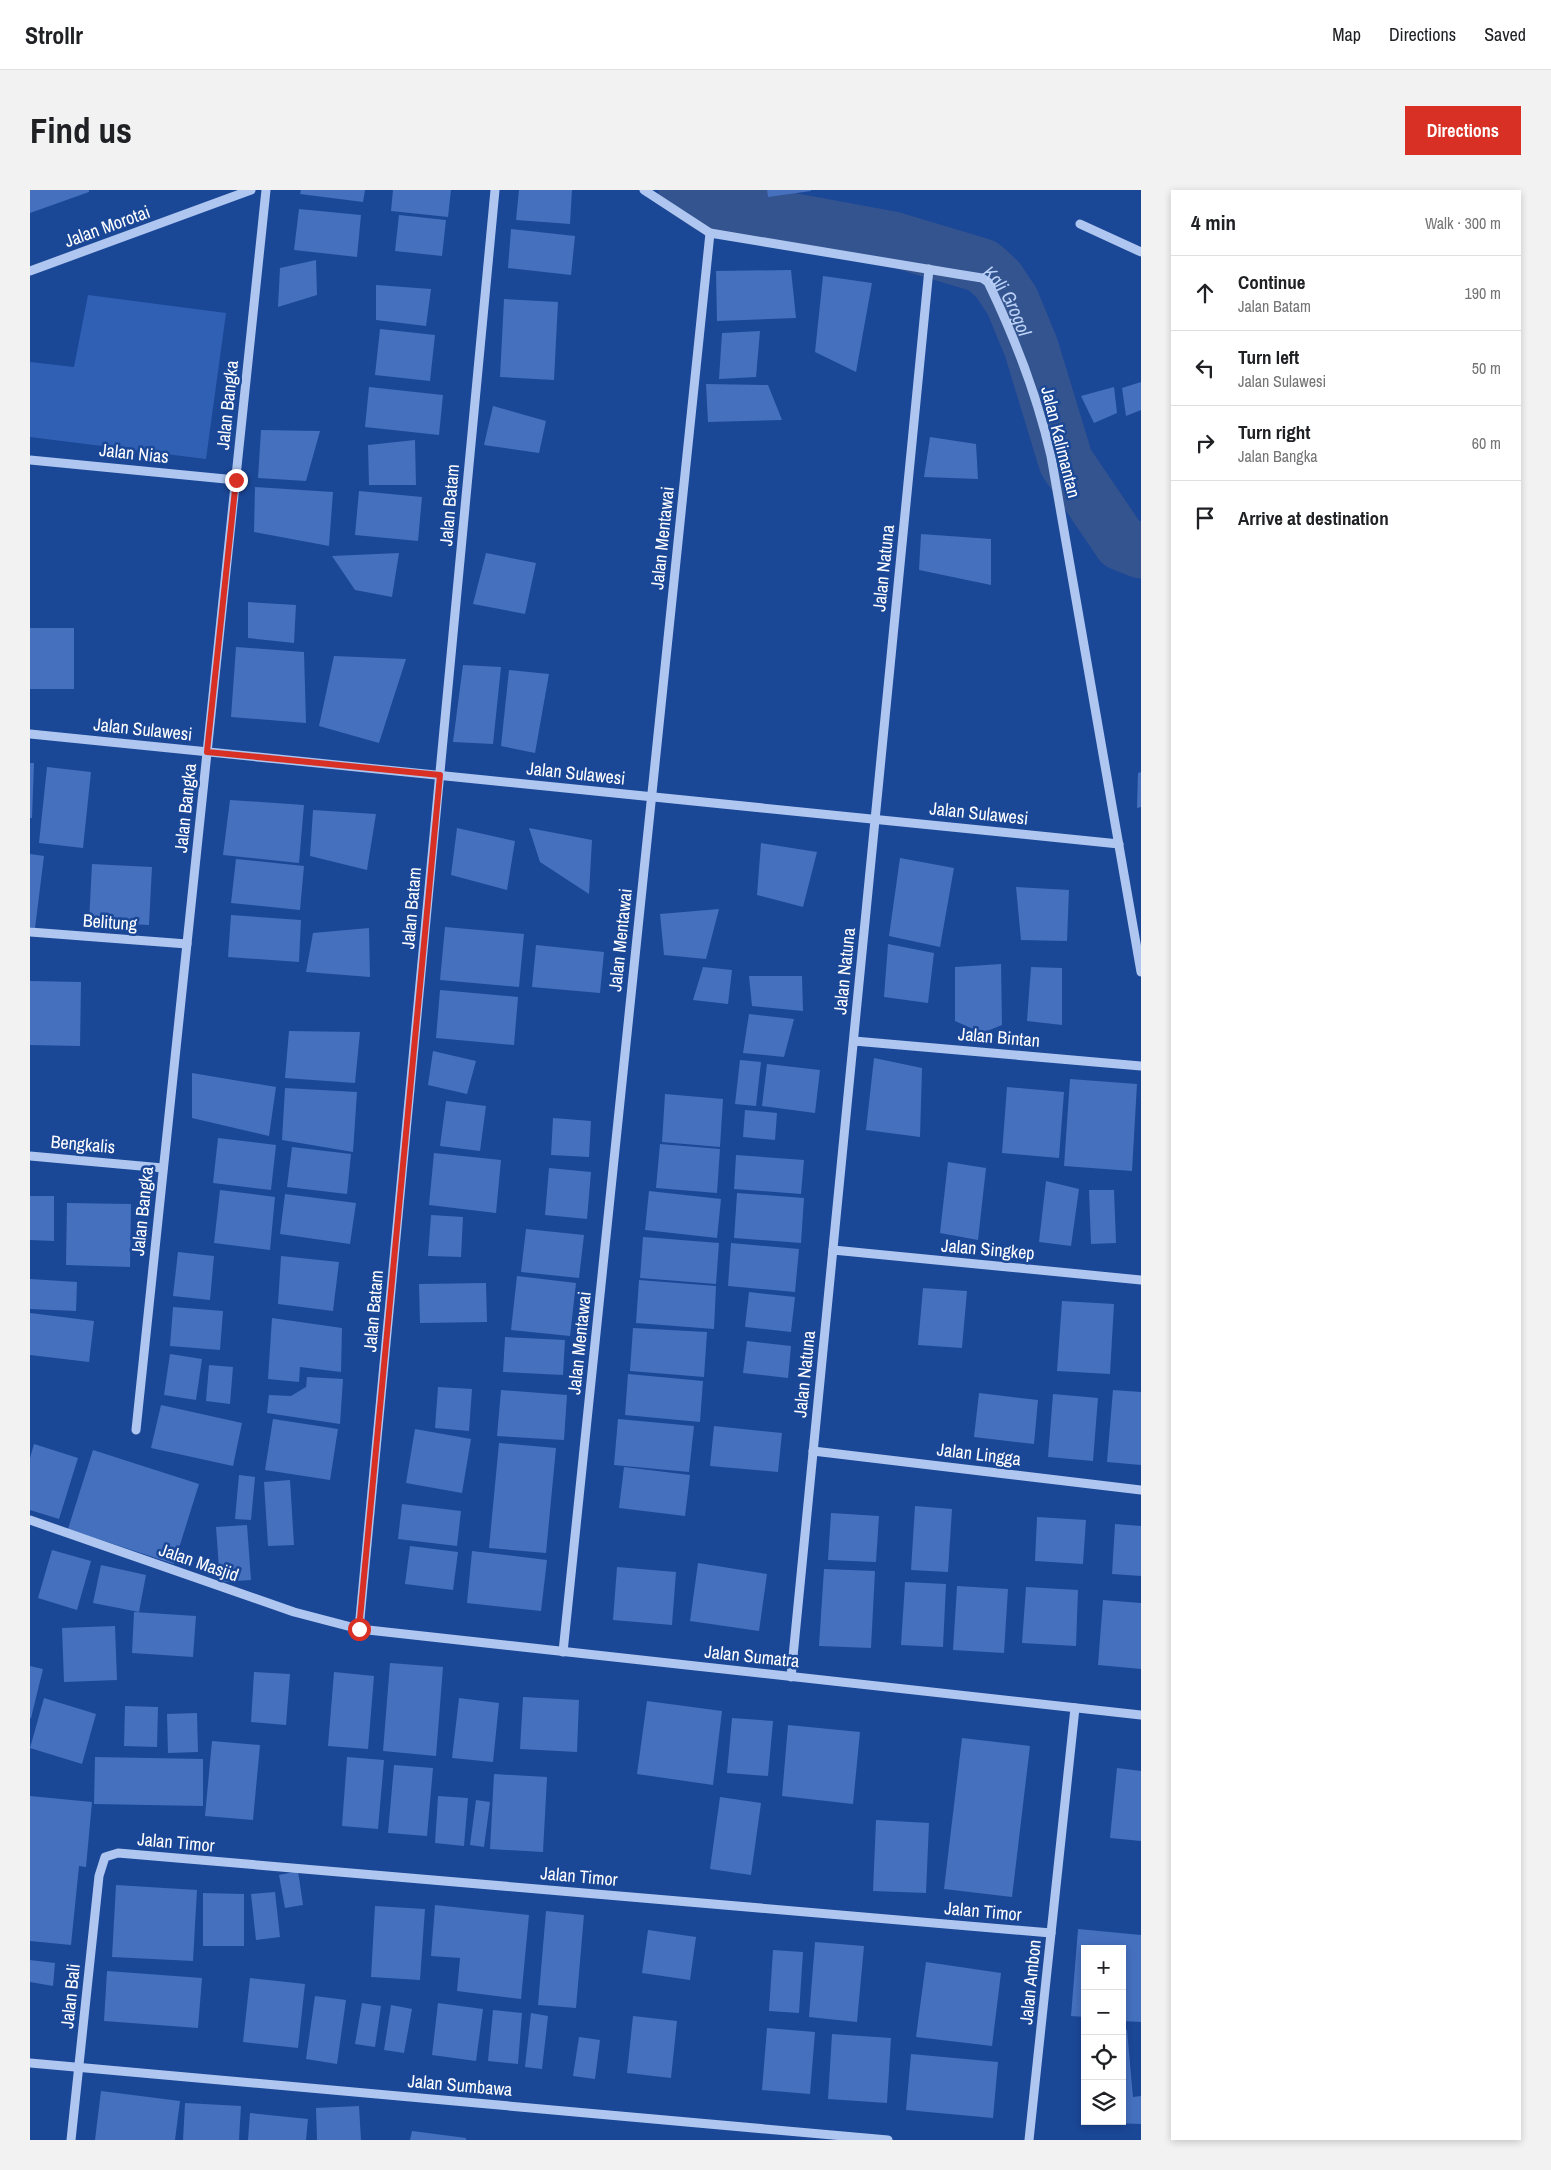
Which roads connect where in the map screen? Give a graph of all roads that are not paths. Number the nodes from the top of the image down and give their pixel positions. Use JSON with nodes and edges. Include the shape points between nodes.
{"nodes":[{"id":1,"x":251,"y":190,"type":"edge"},
{"id":2,"x":266,"y":190,"type":"edge"},
{"id":3,"x":495,"y":190,"type":"edge"},
{"id":4,"x":644,"y":190,"type":"edge"},
{"id":5,"x":1080,"y":224,"type":"dead end"},
{"id":6,"x":710,"y":233,"type":"junction"},
{"id":7,"x":1141,"y":252,"type":"edge"},
{"id":8,"x":929,"y":269,"type":"junction"},
{"id":9,"x":30,"y":271,"type":"edge"},
{"id":10,"x":30,"y":460,"type":"edge"},
{"id":11,"x":236,"y":480,"type":"junction"},
{"id":12,"x":30,"y":734,"type":"edge"},
{"id":13,"x":207,"y":752,"type":"junction"},
{"id":14,"x":440,"y":775,"type":"junction"},
{"id":15,"x":652,"y":797,"type":"junction"},
{"id":16,"x":875,"y":819,"type":"junction"},
{"id":17,"x":1119,"y":844,"type":"junction"},
{"id":18,"x":30,"y":932,"type":"edge"},
{"id":19,"x":187,"y":944,"type":"junction"},
{"id":20,"x":1141,"y":972,"type":"edge"},
{"id":21,"x":854,"y":1040,"type":"junction"},
{"id":22,"x":1141,"y":1066,"type":"edge"},
{"id":23,"x":30,"y":1156,"type":"edge"},
{"id":24,"x":163,"y":1168,"type":"junction"},
{"id":25,"x":833,"y":1250,"type":"junction"},
{"id":26,"x":1141,"y":1280,"type":"edge"},
{"id":27,"x":136,"y":1430,"type":"dead end"},
{"id":28,"x":813,"y":1451,"type":"junction"},
{"id":29,"x":1141,"y":1490,"type":"edge"},
{"id":30,"x":30,"y":1520,"type":"edge"},
{"id":31,"x":359,"y":1629,"type":"junction"},
{"id":32,"x":563,"y":1652,"type":"junction"},
{"id":33,"x":791,"y":1677,"type":"junction"},
{"id":34,"x":1075,"y":1708,"type":"junction"},
{"id":35,"x":1141,"y":1715,"type":"edge"},
{"id":36,"x":105,"y":1857,"type":"joint"},
{"id":37,"x":1052,"y":1933,"type":"junction"},
{"id":38,"x":30,"y":2062,"type":"edge"},
{"id":39,"x":79,"y":2067,"type":"junction"},
{"id":40,"x":71,"y":2140,"type":"edge"},
{"id":41,"x":888,"y":2140,"type":"edge"},
{"id":42,"x":1029,"y":2140,"type":"edge"}],
"edges":[{"from":1,"to":9,"type":"street","name":"Jalan Morotai"},
{"from":2,"to":11,"type":"street","name":"Jalan Bangka"},
{"from":3,"to":14,"type":"street","name":"Jalan Batam"},
{"from":4,"to":6,"type":"street","name":"Jalan Kalimantan"},
{"from":5,"to":7,"type":"street"},
{"from":6,"to":8,"type":"street","name":"Jalan Kalimantan"},
{"from":6,"to":15,"type":"street","name":"Jalan Mentawai"},
{"from":8,"to":16,"type":"street","name":"Jalan Natuna"},
{"from":8,"to":17,"type":"street","name":"Jalan Kalimantan","via":[[982,278],[988,282],[1012,335],[1037,404],[1054,474]]},
{"from":10,"to":11,"type":"street","name":"Jalan Nias"},
{"from":11,"to":13,"type":"street","name":"Jalan Bangka"},
{"from":12,"to":13,"type":"street","name":"Jalan Sulawesi"},
{"from":13,"to":14,"type":"street","name":"Jalan Sulawesi"},
{"from":13,"to":19,"type":"street","name":"Jalan Bangka"},
{"from":14,"to":15,"type":"street","name":"Jalan Sulawesi"},
{"from":14,"to":31,"type":"street","name":"Jalan Batam"},
{"from":15,"to":16,"type":"street","name":"Jalan Sulawesi"},
{"from":15,"to":32,"type":"street","name":"Jalan Mentawai"},
{"from":16,"to":17,"type":"street","name":"Jalan Sulawesi"},
{"from":16,"to":21,"type":"street","name":"Jalan Natuna"},
{"from":17,"to":20,"type":"street","name":"Jalan Kalimantan"},
{"from":18,"to":19,"type":"street","name":"Belitung"},
{"from":19,"to":24,"type":"street","name":"Jalan Bangka"},
{"from":21,"to":22,"type":"street","name":"Jalan Bintan"},
{"from":21,"to":25,"type":"street","name":"Jalan Natuna"},
{"from":23,"to":24,"type":"street","name":"Bengkalis"},
{"from":24,"to":27,"type":"street","name":"Jalan Bangka"},
{"from":25,"to":26,"type":"street","name":"Jalan Singkep"},
{"from":25,"to":28,"type":"street","name":"Jalan Natuna"},
{"from":28,"to":29,"type":"street","name":"Jalan Lingga"},
{"from":28,"to":33,"type":"street","name":"Jalan Natuna"},
{"from":30,"to":31,"type":"street","name":"Jalan Masjid","via":[[294,1612]]},
{"from":31,"to":32,"type":"street","name":"Jalan Sumatra"},
{"from":32,"to":33,"type":"street","name":"Jalan Sumatra"},
{"from":33,"to":34,"type":"street","name":"Jalan Sumatra"},
{"from":34,"to":35,"type":"street","name":"Jalan Sumatra"},
{"from":34,"to":37,"type":"street","name":"Jalan Ambon"},
{"from":36,"to":37,"type":"street","name":"Jalan Timor","via":[[118,1853]]},
{"from":36,"to":39,"type":"street","name":"Jalan Bali","via":[[99,1876]]},
{"from":37,"to":42,"type":"street","name":"Jalan Ambon"},
{"from":38,"to":39,"type":"street","name":"Jalan Sumbawa"},
{"from":39,"to":40,"type":"street","name":"Jalan Bali"},
{"from":39,"to":41,"type":"street","name":"Jalan Sumbawa"}]}
